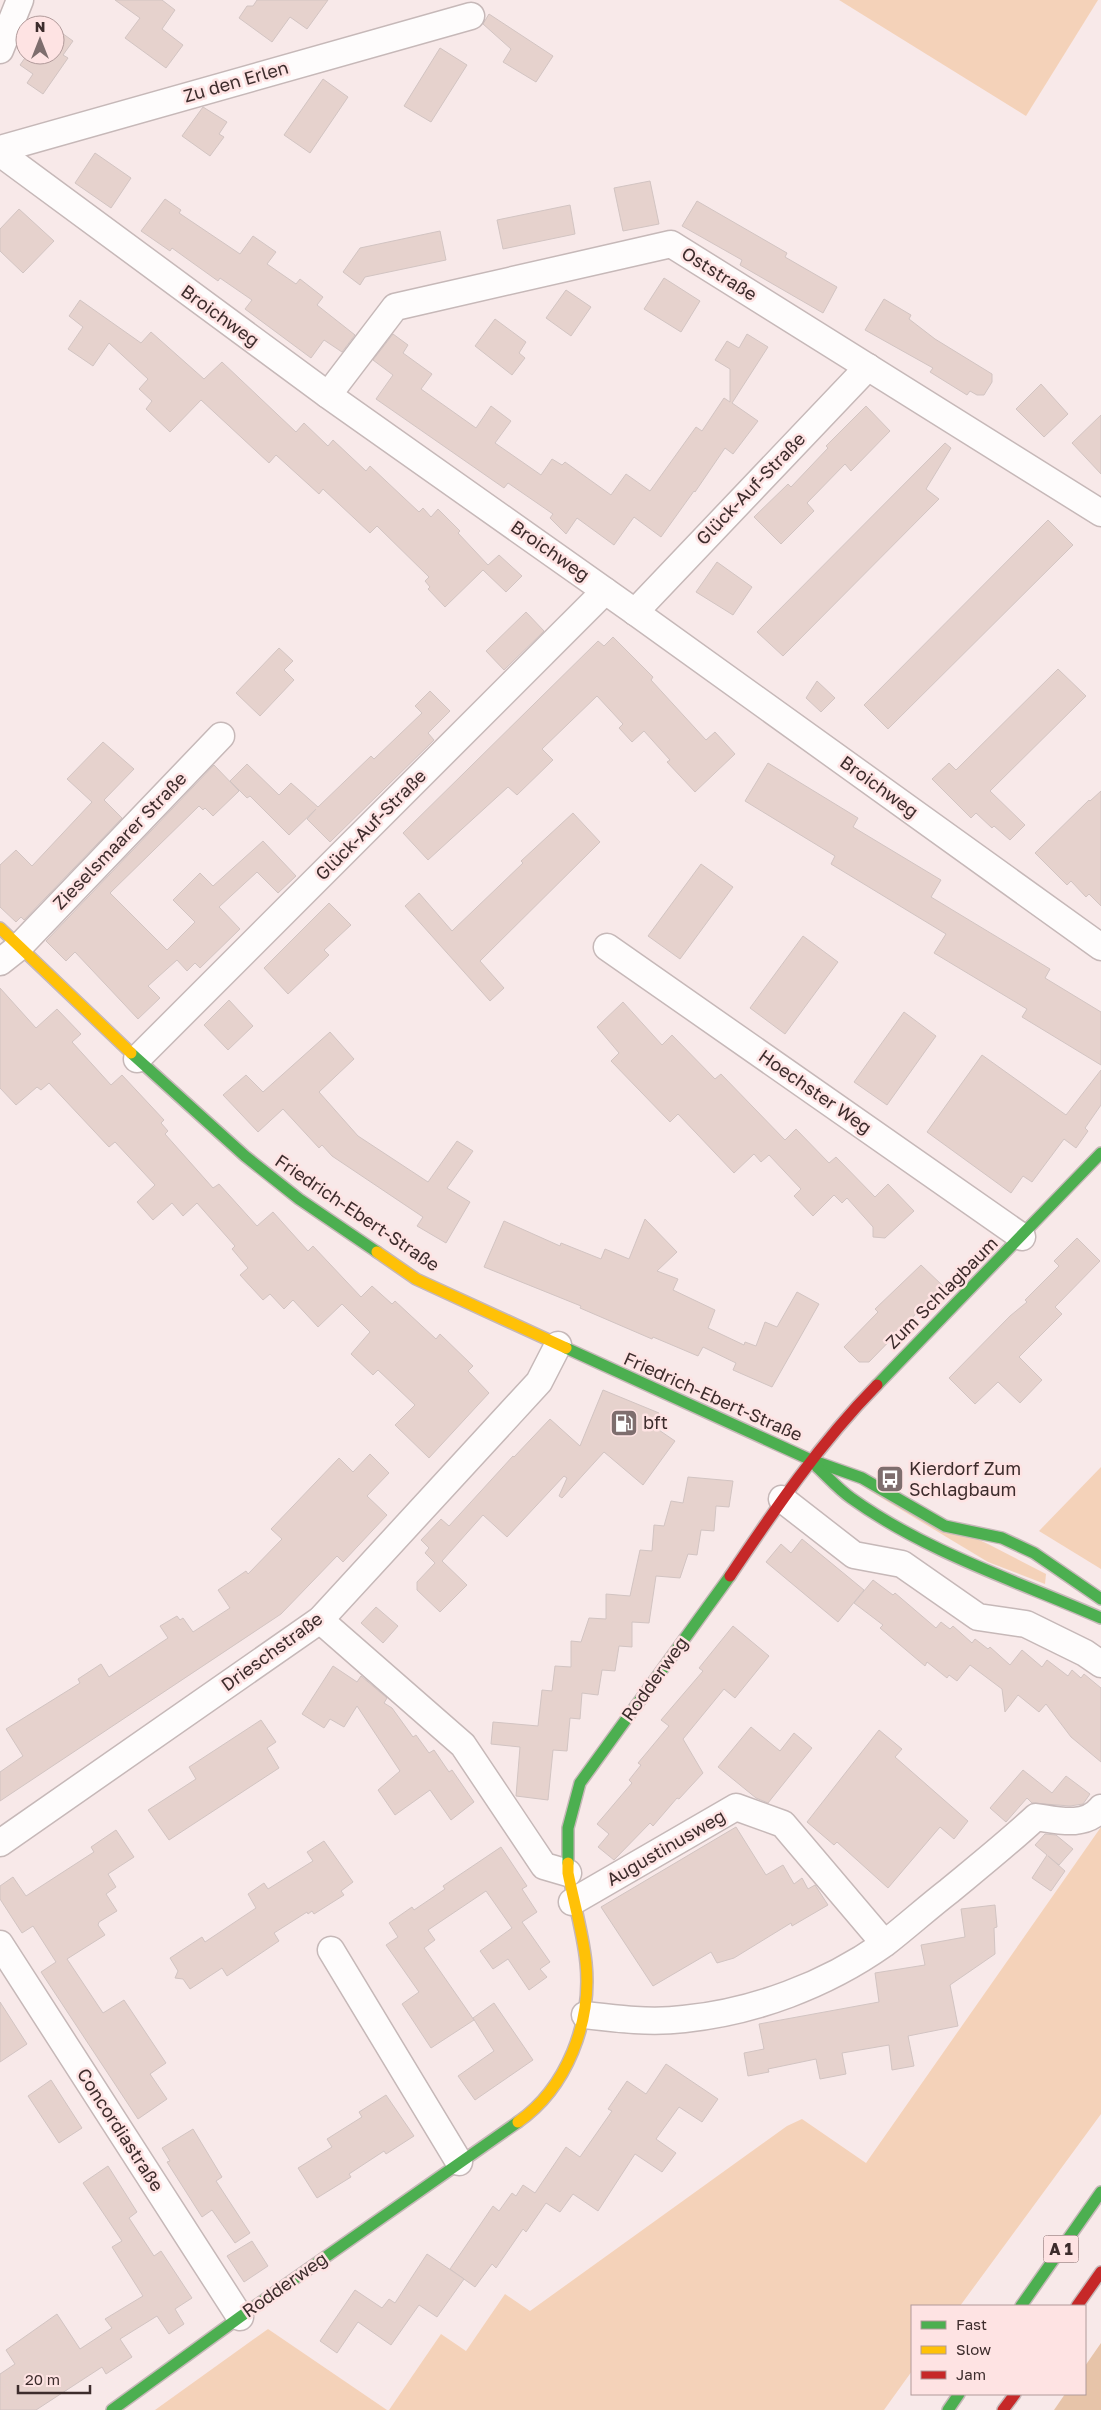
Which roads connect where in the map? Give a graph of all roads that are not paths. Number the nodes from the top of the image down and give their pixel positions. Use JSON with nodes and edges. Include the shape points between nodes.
{"nodes":[{"id":1,"x":20,"y":0,"type":"edge"},
{"id":2,"x":471,"y":16,"type":"dead end"},
{"id":3,"x":0,"y":50,"type":"edge"},
{"id":4,"x":0,"y":149,"type":"edge"},
{"id":5,"x":0,"y":153,"type":"edge"},
{"id":6,"x":868,"y":367,"type":"junction"},
{"id":7,"x":328,"y":395,"type":"junction"},
{"id":8,"x":1101,"y":513,"type":"edge"},
{"id":9,"x":606,"y":591,"type":"junction"},
{"id":10,"x":635,"y":612,"type":"junction"},
{"id":11,"x":221,"y":736,"type":"dead end"},
{"id":12,"x":0,"y":928,"type":"edge"},
{"id":13,"x":608,"y":947,"type":"dead end"},
{"id":14,"x":1101,"y":947,"type":"edge"},
{"id":15,"x":9,"y":955,"type":"edge"},
{"id":16,"x":137,"y":1059,"type":"junction"},
{"id":17,"x":1101,"y":1153,"type":"edge"},
{"id":18,"x":1022,"y":1238,"type":"junction"},
{"id":19,"x":558,"y":1345,"type":"junction"},
{"id":20,"x":810,"y":1460,"type":"junction"},
{"id":21,"x":782,"y":1499,"type":"junction"},
{"id":22,"x":1101,"y":1599,"type":"edge"},
{"id":23,"x":1101,"y":1618,"type":"edge"},
{"id":24,"x":320,"y":1620,"type":"junction"},
{"id":25,"x":1101,"y":1664,"type":"edge"},
{"id":26,"x":1101,"y":1808,"type":"edge"},
{"id":27,"x":0,"y":1843,"type":"edge"},
{"id":28,"x":568,"y":1873,"type":"junction"},
{"id":29,"x":572,"y":1902,"type":"junction"},
{"id":30,"x":0,"y":1944,"type":"edge"},
{"id":31,"x":884,"y":1944,"type":"junction"},
{"id":32,"x":331,"y":1950,"type":"dead end"},
{"id":33,"x":586,"y":2015,"type":"junction"},
{"id":34,"x":459,"y":2162,"type":"junction"},
{"id":35,"x":1101,"y":2192,"type":"edge"},
{"id":36,"x":1101,"y":2272,"type":"edge"},
{"id":37,"x":1022,"y":2305,"type":"edge"},
{"id":38,"x":1078,"y":2305,"type":"edge"},
{"id":39,"x":240,"y":2317,"type":"junction"},
{"id":40,"x":958,"y":2395,"type":"edge"},
{"id":41,"x":1014,"y":2395,"type":"edge"},
{"id":42,"x":112,"y":2410,"type":"edge"},
{"id":43,"x":948,"y":2410,"type":"edge"},
{"id":44,"x":1003,"y":2410,"type":"edge"}],
"edges":[{"from":1,"to":3,"type":"street"},
{"from":2,"to":4,"type":"street","name":"Zu den Erlen"},
{"from":5,"to":7,"type":"street","name":"Broichweg"},
{"from":6,"to":7,"type":"street","name":"Oststraße","via":[[671,244],[395,306]]},
{"from":6,"to":8,"type":"street","name":"Oststraße"},
{"from":6,"to":10,"type":"street","name":"Glück-Auf-Straße"},
{"from":7,"to":9,"type":"street","name":"Broichweg"},
{"from":9,"to":10,"type":"street","name":"Broichweg"},
{"from":9,"to":16,"type":"street","name":"Glück-Auf-Straße"},
{"from":10,"to":14,"type":"street","name":"Broichweg"},
{"from":11,"to":15,"type":"street","name":"Zieselsmaarer Straße"},
{"from":12,"to":15,"type":"main road","name":"Friedrich-Ebert-Straße"},
{"from":13,"to":18,"type":"street","name":"Hoechster Weg"},
{"from":15,"to":16,"type":"main road","name":"Friedrich-Ebert-Straße"},
{"from":16,"to":19,"type":"main road","name":"Friedrich-Ebert-Straße","via":[[245,1156],[299,1199],[416,1279]]},
{"from":17,"to":18,"type":"main road","name":"Zum Schlagbaum"},
{"from":18,"to":20,"type":"main road","name":"Zum Schlagbaum","via":[[846,1416]]},
{"from":19,"to":20,"type":"main road","name":"Friedrich-Ebert-Straße"},
{"from":19,"to":24,"type":"street","name":"Drieschstraße","via":[[539,1382]]},
{"from":20,"to":21,"type":"main road","name":"Rodderweg"},
{"from":20,"to":22,"type":"main road","name":"Friedrich-Ebert-Straße","via":[[862,1478],[945,1526],[1002,1538],[1034,1553]]},
{"from":20,"to":23,"type":"main road","name":"Friedrich-Ebert-Straße","via":[[850,1497],[898,1526],[987,1570]]},
{"from":21,"to":25,"type":"street","via":[[854,1555],[902,1564],[978,1617],[1026,1624]]},
{"from":21,"to":28,"type":"main road","name":"Rodderweg","via":[[580,1783],[568,1828]]},
{"from":24,"to":27,"type":"street","name":"Drieschstraße"},
{"from":24,"to":28,"type":"street","via":[[463,1745],[544,1866]]},
{"from":26,"to":31,"type":"street","via":[[1096,1815],[1074,1822],[1036,1818]]},
{"from":28,"to":29,"type":"main road","name":"Rodderweg"},
{"from":29,"to":31,"type":"street","name":"Augustinusweg","via":[[736,1807],[783,1824]]},
{"from":29,"to":33,"type":"main road","name":"Rodderweg","via":[[586,1964]]},
{"from":30,"to":39,"type":"street","name":"Concordiastraße"},
{"from":31,"to":33,"type":"street","via":[[812,1984],[727,2012],[684,2019],[639,2021]]},
{"from":32,"to":34,"type":"street"},
{"from":33,"to":34,"type":"main road","name":"Rodderweg","via":[[564,2072],[532,2112]]},
{"from":34,"to":39,"type":"main road","name":"Rodderweg"},
{"from":35,"to":37,"type":"main road","number":"A 1"},
{"from":36,"to":38,"type":"main road","number":"A 1"},
{"from":39,"to":42,"type":"main road","name":"Rodderweg"},
{"from":40,"to":43,"type":"main road"},
{"from":41,"to":44,"type":"main road"}]}
